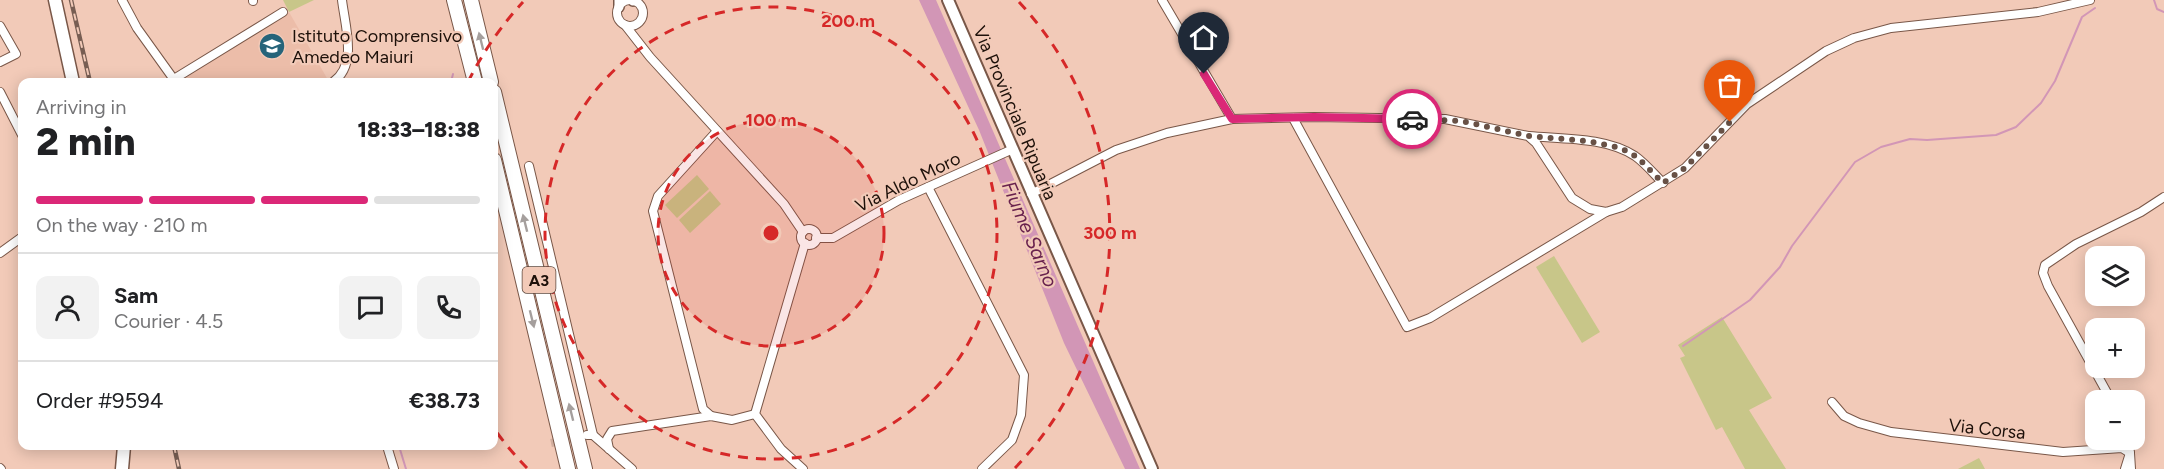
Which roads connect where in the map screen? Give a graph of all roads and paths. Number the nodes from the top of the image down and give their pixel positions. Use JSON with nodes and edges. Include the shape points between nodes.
{"nodes":[{"id":1,"x":55,"y":0,"type":"edge"},
{"id":2,"x":122,"y":0,"type":"edge"},
{"id":3,"x":342,"y":0,"type":"edge"},
{"id":4,"x":454,"y":0,"type":"edge"},
{"id":5,"x":471,"y":0,"type":"edge"},
{"id":6,"x":948,"y":0,"type":"edge"},
{"id":7,"x":1162,"y":0,"type":"edge"},
{"id":8,"x":2090,"y":0,"type":"edge"},
{"id":9,"x":626,"y":2,"type":"edge"},
{"id":10,"x":284,"y":12,"type":"dead end"},
{"id":11,"x":642,"y":20,"type":"junction"},
{"id":12,"x":625,"y":25,"type":"junction"},
{"id":13,"x":0,"y":26,"type":"edge"},
{"id":14,"x":639,"y":41,"type":"junction"},
{"id":15,"x":0,"y":62,"type":"edge"},
{"id":16,"x":72,"y":78,"type":"edge"},
{"id":17,"x":173,"y":78,"type":"edge"},
{"id":18,"x":180,"y":78,"type":"edge"},
{"id":19,"x":338,"y":78,"type":"edge"},
{"id":20,"x":474,"y":78,"type":"edge"},
{"id":21,"x":490,"y":78,"type":"edge"},
{"id":22,"x":0,"y":92,"type":"edge"},
{"id":23,"x":498,"y":109,"type":"edge"},
{"id":24,"x":1293,"y":118,"type":"junction"},
{"id":25,"x":1232,"y":119,"type":"junction"},
{"id":26,"x":18,"y":127,"type":"edge"},
{"id":27,"x":717,"y":131,"type":"junction"},
{"id":28,"x":1528,"y":136,"type":"junction"},
{"id":29,"x":1010,"y":150,"type":"junction"},
{"id":30,"x":529,"y":166,"type":"dead end"},
{"id":31,"x":498,"y":177,"type":"edge"},
{"id":32,"x":1663,"y":183,"type":"junction"},
{"id":33,"x":928,"y":187,"type":"junction"},
{"id":34,"x":1031,"y":194,"type":"junction"},
{"id":35,"x":2164,"y":197,"type":"edge"},
{"id":36,"x":1606,"y":212,"type":"junction"},
{"id":37,"x":803,"y":232,"type":"junction"},
{"id":38,"x":816,"y":238,"type":"junction"},
{"id":39,"x":18,"y":240,"type":"edge"},
{"id":40,"x":805,"y":243,"type":"junction"},
{"id":41,"x":0,"y":253,"type":"edge"},
{"id":42,"x":2105,"y":390,"type":"edge"},
{"id":43,"x":1832,"y":402,"type":"dead end"},
{"id":44,"x":755,"y":414,"type":"junction"},
{"id":45,"x":711,"y":416,"type":"junction"},
{"id":46,"x":609,"y":449,"type":"junction"},
{"id":47,"x":124,"y":450,"type":"edge"},
{"id":48,"x":388,"y":450,"type":"edge"},
{"id":49,"x":2130,"y":450,"type":"edge"},
{"id":50,"x":2130,"y":453,"type":"junction"},
{"id":51,"x":122,"y":469,"type":"edge"},
{"id":52,"x":394,"y":469,"type":"edge"},
{"id":53,"x":568,"y":469,"type":"edge"},
{"id":54,"x":585,"y":469,"type":"edge"},
{"id":55,"x":632,"y":469,"type":"edge"},
{"id":56,"x":803,"y":469,"type":"edge"},
{"id":57,"x":982,"y":469,"type":"edge"},
{"id":58,"x":1152,"y":469,"type":"edge"},
{"id":59,"x":2125,"y":469,"type":"edge"},
{"id":60,"x":2131,"y":469,"type":"edge"}],
"edges":[{"from":1,"to":16,"type":"main road"},
{"from":2,"to":17,"type":"street"},
{"from":3,"to":19,"type":"street","via":[[348,60]]},
{"from":4,"to":20,"type":"highway"},
{"from":21,"to":5,"type":"highway","one_way":true},
{"from":6,"to":29,"type":"main road","name":"Via Provinciale Ripuaria"},
{"from":7,"to":25,"type":"street"},
{"from":8,"to":32,"type":"street","via":[[2038,12],[1891,28],[1854,38],[1826,51],[1747,104],[1685,168]]},
{"from":9,"to":11,"type":"street","via":[[642,8]]},
{"from":9,"to":12,"type":"street","via":[[618,16]]},
{"from":10,"to":18,"type":"street"},
{"from":11,"to":12,"type":"street"},
{"from":11,"to":14,"type":"street"},
{"from":12,"to":14,"type":"street"},
{"from":13,"to":15,"type":"street","via":[[16,54]]},
{"from":14,"to":27,"type":"street"},
{"from":22,"to":26,"type":"street"},
{"from":54,"to":23,"type":"highway","number":"A3","one_way":true},
{"from":24,"to":25,"type":"street"},
{"from":24,"to":28,"type":"street","via":[[1445,119]]},
{"from":24,"to":36,"type":"street","via":[[1407,327],[1430,318]]},
{"from":25,"to":34,"type":"street","via":[[1116,150]]},
{"from":27,"to":37,"type":"street","via":[[784,204]]},
{"from":27,"to":45,"type":"street","via":[[658,196],[653,211],[703,408]]},
{"from":28,"to":32,"type":"street","via":[[1621,148],[1637,157]]},
{"from":28,"to":36,"type":"street","via":[[1572,198],[1590,209]]},
{"from":29,"to":33,"type":"street","name":"Via Aldo Moro"},
{"from":29,"to":34,"type":"main road","name":"Via Provinciale Ripuaria"},
{"from":30,"to":46,"type":"street","via":[[590,435]]},
{"from":31,"to":53,"type":"highway","number":"A3","one_way":true},
{"from":32,"to":36,"type":"street"},
{"from":33,"to":38,"type":"street","name":"Via Aldo Moro","via":[[832,238]]},
{"from":33,"to":57,"type":"street","via":[[1024,375],[1021,416],[1012,441]]},
{"from":34,"to":58,"type":"main road","name":"Via Provinciale Ripuaria"},
{"from":35,"to":42,"type":"street","via":[[2045,265],[2043,273],[2048,286]]},
{"from":37,"to":38,"type":"street","via":[[811,229]]},
{"from":37,"to":40,"type":"street"},
{"from":38,"to":40,"type":"street","via":[[812,244]]},
{"from":39,"to":41,"type":"street"},
{"from":40,"to":44,"type":"street"},
{"from":43,"to":50,"type":"street","name":"Via Corsa","via":[[1844,416],[1891,432],[2063,452],[2116,447]]},
{"from":44,"to":45,"type":"street","via":[[732,420]]},
{"from":44,"to":56,"type":"street","via":[[781,449]]},
{"from":45,"to":46,"type":"street","via":[[612,432],[607,439]]},
{"from":46,"to":55,"type":"street"},
{"from":47,"to":51,"type":"main road"},
{"from":48,"to":52,"type":"street"},
{"from":49,"to":50,"type":"street"},
{"from":50,"to":59,"type":"street"},
{"from":50,"to":60,"type":"street"}]}
